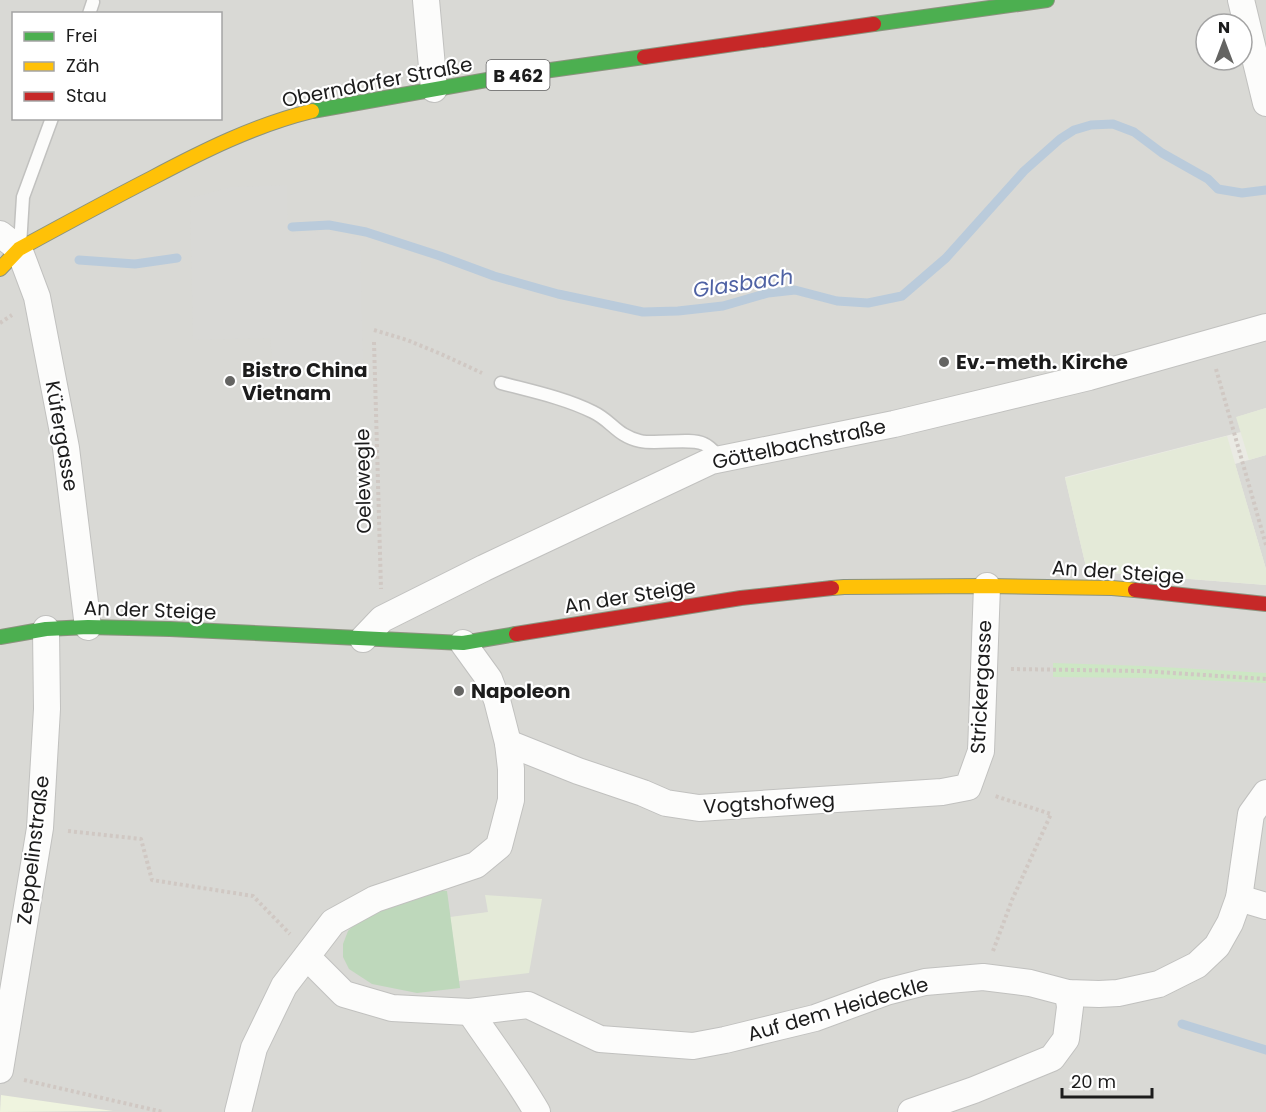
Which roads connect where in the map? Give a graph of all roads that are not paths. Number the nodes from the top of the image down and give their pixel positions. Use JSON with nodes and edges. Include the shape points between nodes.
{"nodes":[{"id":1,"x":426,"y":0,"type":"edge"},
{"id":2,"x":1047,"y":0,"type":"edge"},
{"id":3,"x":1241,"y":0,"type":"edge"},
{"id":4,"x":434,"y":89,"type":"junction"},
{"id":5,"x":1266,"y":103,"type":"edge"},
{"id":6,"x":51,"y":120,"type":"edge"},
{"id":7,"x":6,"y":246,"type":"edge"},
{"id":8,"x":0,"y":269,"type":"edge"},
{"id":9,"x":1266,"y":327,"type":"edge"},
{"id":10,"x":501,"y":383,"type":"road end"},
{"id":11,"x":721,"y":459,"type":"junction"},
{"id":12,"x":987,"y":586,"type":"junction"},
{"id":13,"x":1266,"y":604,"type":"edge"},
{"id":14,"x":88,"y":627,"type":"junction"},
{"id":15,"x":46,"y":629,"type":"junction"},
{"id":16,"x":0,"y":637,"type":"edge"},
{"id":17,"x":363,"y":639,"type":"junction"},
{"id":18,"x":463,"y":643,"type":"junction"},
{"id":19,"x":508,"y":743,"type":"junction"},
{"id":20,"x":968,"y":787,"type":"joint"},
{"id":21,"x":1266,"y":793,"type":"edge"},
{"id":22,"x":1239,"y":898,"type":"junction"},
{"id":23,"x":1266,"y":906,"type":"edge"},
{"id":24,"x":308,"y":955,"type":"junction"},
{"id":25,"x":1068,"y":993,"type":"junction"},
{"id":26,"x":470,"y":1012,"type":"junction"},
{"id":27,"x":0,"y":1070,"type":"edge"},
{"id":28,"x":238,"y":1112,"type":"edge"},
{"id":29,"x":537,"y":1112,"type":"edge"},
{"id":30,"x":911,"y":1112,"type":"edge"}],
"edges":[{"from":1,"to":4,"type":"street"},
{"from":2,"to":4,"type":"street","name":"Oberndorfer Straße","number":"B 462"},
{"from":3,"to":5,"type":"street"},
{"from":4,"to":7,"type":"street","name":"Oberndorfer Straße","number":"B 462","via":[[323,108],[255,128]]},
{"from":6,"to":7,"type":"lane"},
{"from":7,"to":8,"type":"street","name":"Oberndorfer Straße","number":"B 462"},
{"from":7,"to":14,"type":"street","name":"Küfergasse","via":[[37,297],[66,448]]},
{"from":9,"to":11,"type":"street","name":"Göttelbachstraße","via":[[1089,377],[928,416]]},
{"from":10,"to":11,"type":"lane","via":[[595,412],[627,438],[703,443]]},
{"from":11,"to":17,"type":"street","name":"Göttelbachstraße","via":[[382,619]]},
{"from":12,"to":13,"type":"street","name":"An der Steige","via":[[1112,588]]},
{"from":12,"to":18,"type":"street","name":"An der Steige","via":[[844,586],[741,598]]},
{"from":12,"to":20,"type":"street","name":"Strickergasse","via":[[981,751]]},
{"from":14,"to":15,"type":"street","name":"An der Steige"},
{"from":14,"to":17,"type":"street","name":"An der Steige"},
{"from":15,"to":16,"type":"street","name":"An der Steige"},
{"from":15,"to":27,"type":"street","name":"Zeppelinstraße","via":[[47,709],[40,828]]},
{"from":17,"to":18,"type":"street","name":"An der Steige"},
{"from":18,"to":19,"type":"street","via":[[489,679]]},
{"from":19,"to":20,"type":"street","name":"Vogtshofweg","via":[[666,803],[699,808]]},
{"from":19,"to":24,"type":"street","via":[[512,800],[499,846],[476,865],[375,899],[333,922]]},
{"from":21,"to":22,"type":"street","name":"Auf dem Heideckle","via":[[1251,813]]},
{"from":22,"to":23,"type":"street"},
{"from":22,"to":25,"type":"street","name":"Auf dem Heideckle","via":[[1217,946],[1197,965],[1160,984],[1118,993]]},
{"from":24,"to":26,"type":"street","name":"Auf dem Heideckle","via":[[344,994],[392,1008]]},
{"from":24,"to":28,"type":"street","via":[[284,986],[254,1048]]},
{"from":25,"to":26,"type":"street","name":"Auf dem Heideckle","via":[[983,977],[925,982],[815,1018],[693,1046],[600,1039],[528,1005]]},
{"from":25,"to":30,"type":"street","via":[[1066,1039],[1052,1058]]},
{"from":26,"to":29,"type":"street"}]}
